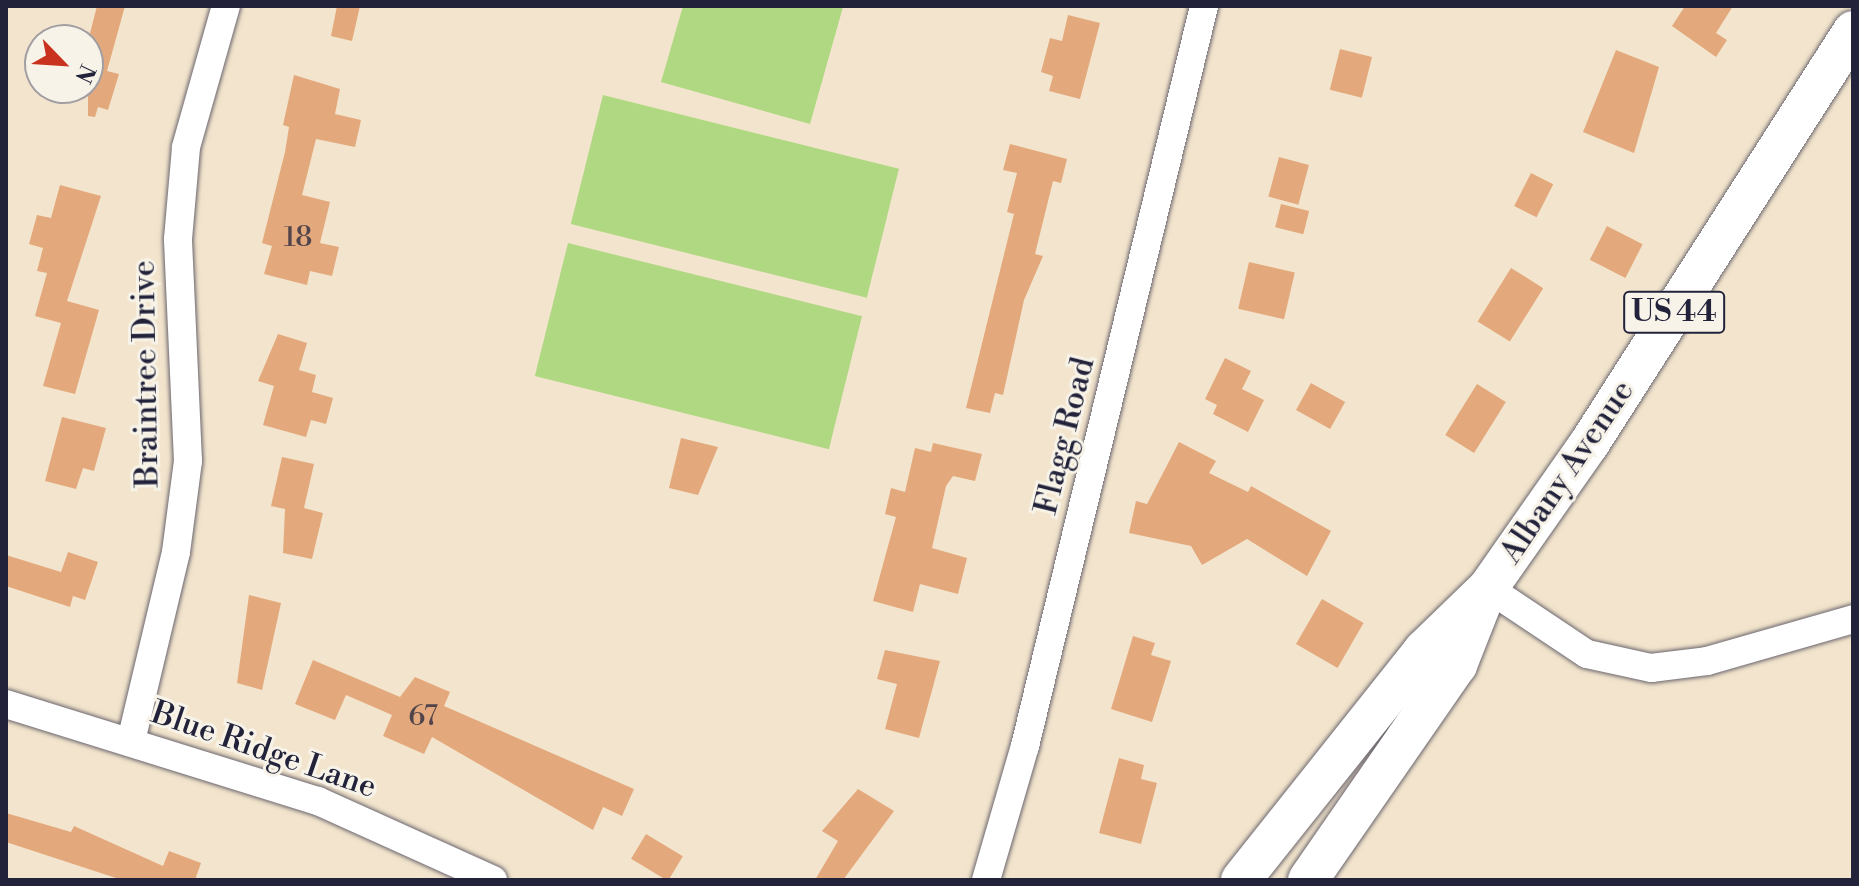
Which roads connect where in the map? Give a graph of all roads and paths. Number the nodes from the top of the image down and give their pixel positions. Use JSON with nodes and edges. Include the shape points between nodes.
{"nodes":[{"id":1,"x":226,"y":6,"type":"edge"},
{"id":2,"x":1204,"y":6,"type":"edge"},
{"id":3,"x":1853,"y":31,"type":"edge"},
{"id":4,"x":1488,"y":588,"type":"junction"},
{"id":5,"x":1853,"y":619,"type":"edge"},
{"id":6,"x":6,"y":704,"type":"edge"},
{"id":7,"x":131,"y":741,"type":"junction"},
{"id":8,"x":493,"y":880,"type":"edge"},
{"id":9,"x":986,"y":880,"type":"edge"},
{"id":10,"x":1241,"y":880,"type":"edge"},
{"id":11,"x":1308,"y":880,"type":"edge"}],
"edges":[{"from":1,"to":7,"type":"street","name":"Braintree Drive","via":[[186,147],[178,239],[188,461],[176,552]]},
{"from":2,"to":9,"type":"street","name":"Flagg Road","via":[[1025,746]]},
{"from":3,"to":4,"type":"highway","name":"Albany Avenue","number":"US 44","via":[[1589,444]]},
{"from":4,"to":5,"type":"street","via":[[1587,654],[1651,668],[1707,661]]},
{"from":4,"to":10,"type":"highway","name":"Albany Avenue","number":"US 44","via":[[1424,650]]},
{"from":4,"to":11,"type":"highway","name":"Albany Avenue","number":"US 44","via":[[1457,665]]},
{"from":6,"to":7,"type":"street","name":"Blue Ridge Lane"},
{"from":7,"to":8,"type":"street","name":"Blue Ridge Lane","via":[[318,801]]}]}
